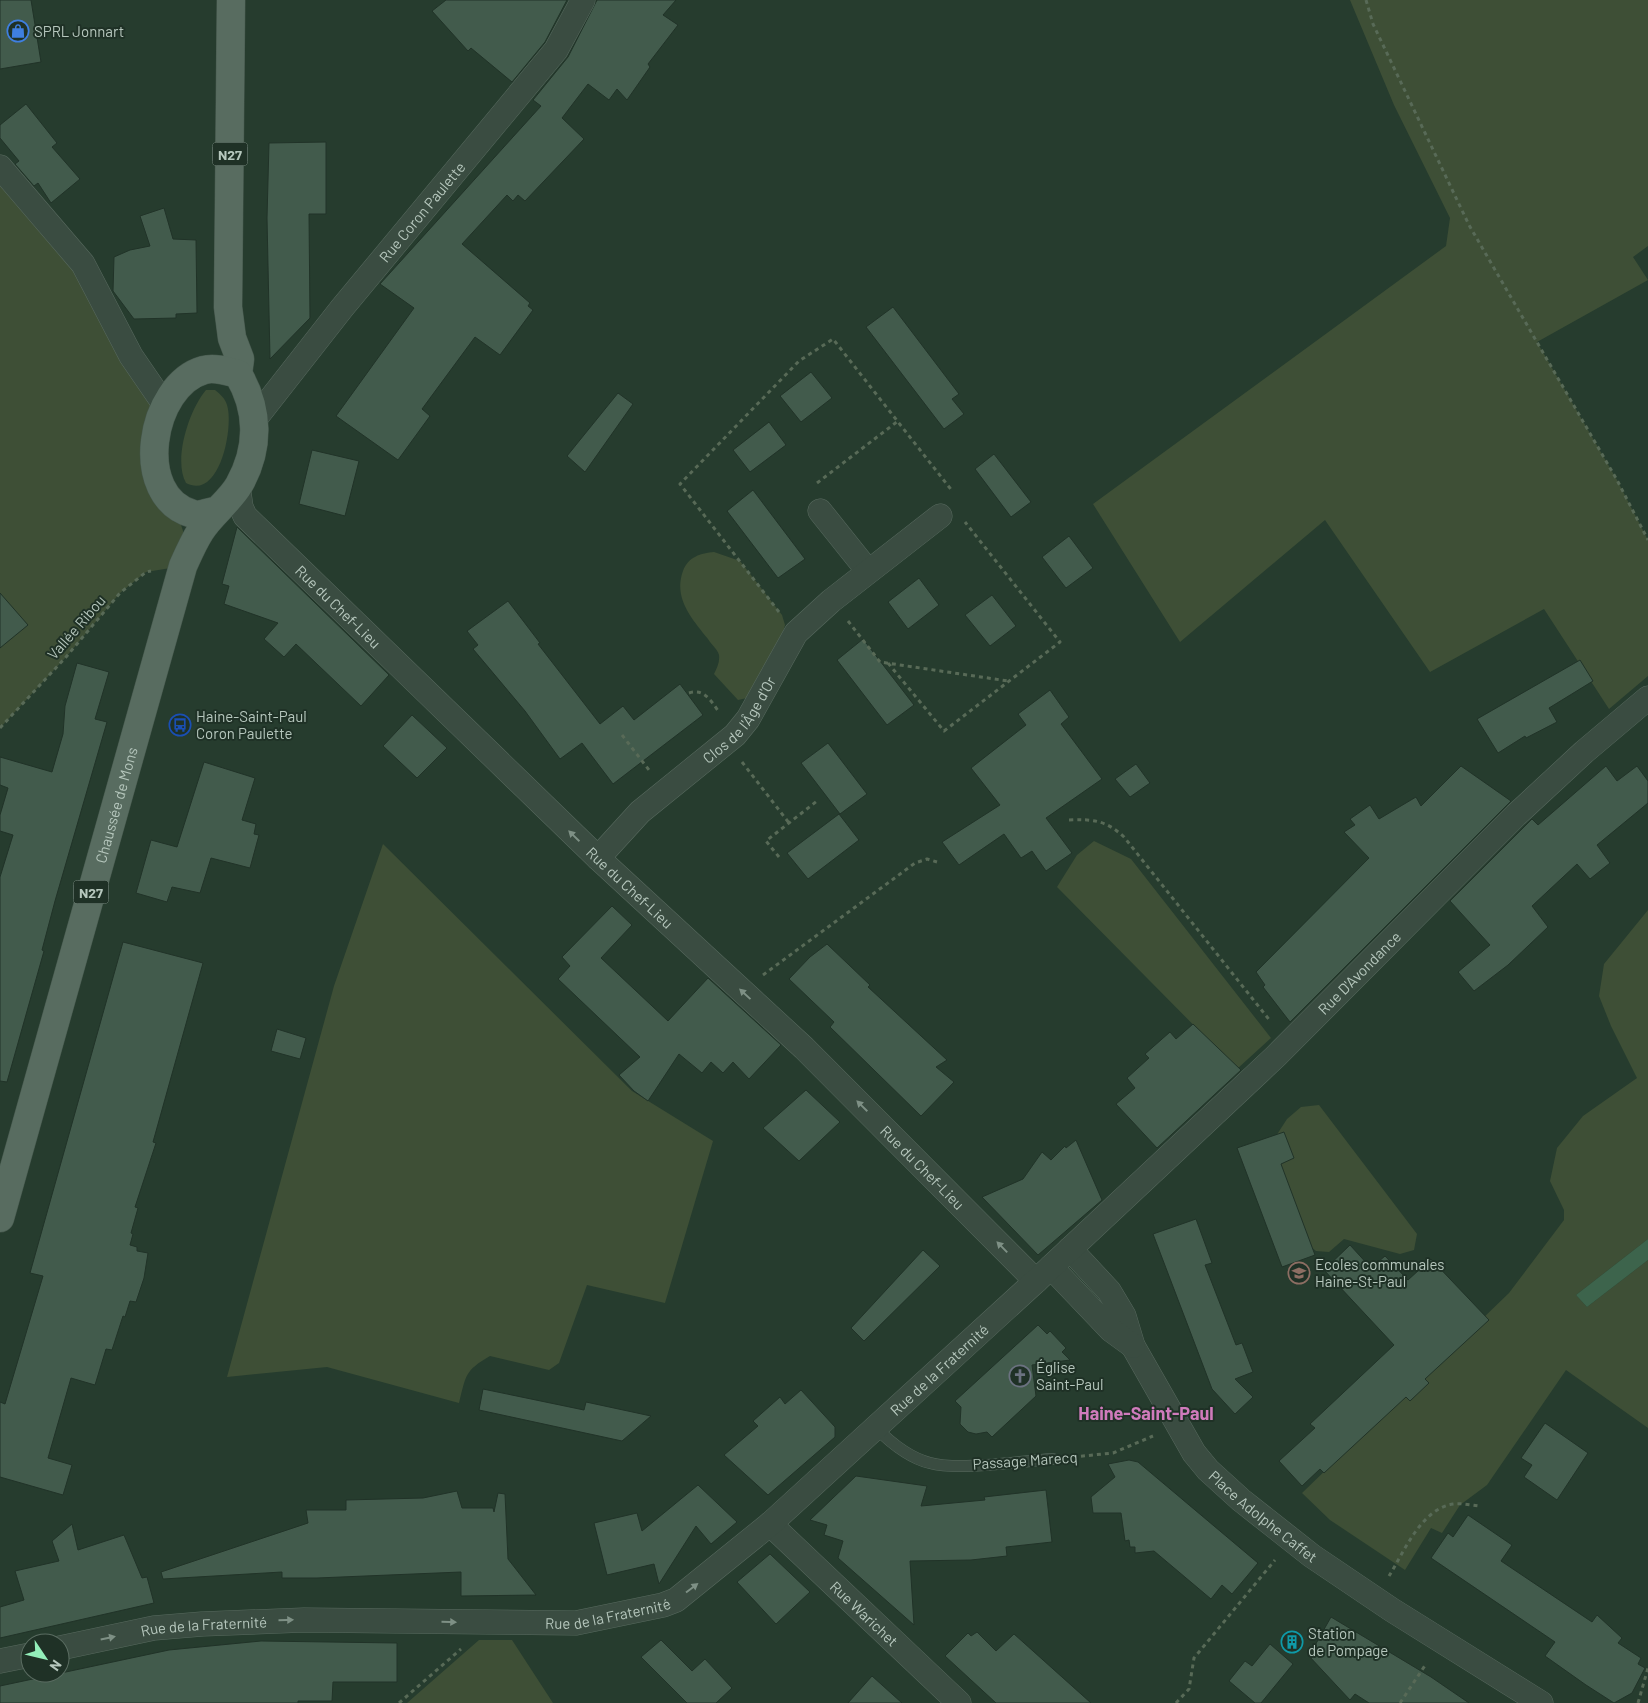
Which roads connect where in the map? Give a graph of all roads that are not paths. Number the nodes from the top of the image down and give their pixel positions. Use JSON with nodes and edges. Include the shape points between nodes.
{"nodes":[{"id":1,"x":231,"y":0,"type":"edge"},
{"id":2,"x":583,"y":0,"type":"edge"},
{"id":3,"x":0,"y":166,"type":"edge"},
{"id":4,"x":228,"y":307,"type":"junction"},
{"id":5,"x":205,"y":369,"type":"junction"},
{"id":6,"x":238,"y":374,"type":"junction"},
{"id":7,"x":166,"y":407,"type":"junction"},
{"id":8,"x":255,"y":419,"type":"junction"},
{"id":9,"x":238,"y":486,"type":"junction"},
{"id":10,"x":176,"y":506,"type":"junction"},
{"id":11,"x":215,"y":511,"type":"junction"},
{"id":12,"x":820,"y":511,"type":"road end"},
{"id":13,"x":940,"y":516,"type":"road end"},
{"id":14,"x":183,"y":566,"type":"junction"},
{"id":15,"x":868,"y":571,"type":"junction"},
{"id":16,"x":1648,"y":698,"type":"edge"},
{"id":17,"x":598,"y":858,"type":"junction"},
{"id":18,"x":0,"y":1218,"type":"edge"},
{"id":19,"x":1070,"y":1249,"type":"junction"},
{"id":20,"x":1044,"y":1274,"type":"junction"},
{"id":21,"x":1133,"y":1346,"type":"junction"},
{"id":22,"x":876,"y":1428,"type":"junction"},
{"id":23,"x":1053,"y":1459,"type":"road end"},
{"id":24,"x":770,"y":1524,"type":"junction"},
{"id":25,"x":70,"y":1646,"type":"edge"},
{"id":26,"x":20,"y":1657,"type":"edge"},
{"id":27,"x":0,"y":1661,"type":"edge"},
{"id":28,"x":959,"y":1703,"type":"edge"},
{"id":29,"x":1541,"y":1703,"type":"edge"}],
"edges":[{"from":1,"to":4,"type":"main road","number":"N27"},
{"from":2,"to":8,"type":"street","name":"Rue Coron Paulette","via":[[556,50],[342,308]]},
{"from":3,"to":7,"type":"street","via":[[83,264],[130,356]]},
{"from":4,"to":5,"type":"main road","number":"N27","via":[[216,347]]},
{"from":4,"to":6,"type":"main road","number":"N27","via":[[232,338],[240,359]]},
{"from":5,"to":6,"type":"main road"},
{"from":5,"to":7,"type":"main road","number":"N27","via":[[186,377],[170,396]]},
{"from":6,"to":8,"type":"main road","number":"N27","via":[[248,391]]},
{"from":7,"to":10,"type":"main road","number":"N27","via":[[154,441],[153,459],[163,490]]},
{"from":8,"to":9,"type":"main road","number":"N27","via":[[252,450]]},
{"from":9,"to":11,"type":"main road","number":"N27"},
{"from":17,"to":9,"type":"street","name":"Rue du Chef-Lieu","one_way":true,"via":[[245,516],[240,507]]},
{"from":10,"to":11,"type":"main road","via":[[194,515]]},
{"from":10,"to":14,"type":"main road","number":"N27","via":[[183,531]]},
{"from":11,"to":14,"type":"main road","number":"N27","via":[[199,533]]},
{"from":12,"to":15,"type":"street"},
{"from":13,"to":15,"type":"street","name":"Clos de l'Âge d'Or"},
{"from":14,"to":18,"type":"main road","name":"Chaussée de Mons","number":"N27"},
{"from":15,"to":17,"type":"street","name":"Clos de l'Âge d'Or","via":[[796,633],[748,718],[731,738],[640,812]]},
{"from":16,"to":19,"type":"street","name":"Rue D'Avondance","via":[[1510,821],[1288,1044]]},
{"from":20,"to":17,"type":"street","name":"Rue du Chef-Lieu","one_way":true},
{"from":19,"to":20,"type":"street","name":"Rue de la Fraternité"},
{"from":19,"to":21,"type":"street","name":"Place Adolphe Caffet","via":[[1109,1291],[1124,1316]]},
{"from":20,"to":21,"type":"street","name":"Rue du Chef-Lieu"},
{"from":20,"to":22,"type":"street","name":"Rue de la Fraternité"},
{"from":21,"to":29,"type":"street","name":"Place Adolphe Caffet","via":[[1194,1453],[1241,1500],[1291,1540],[1375,1598]]},
{"from":22,"to":23,"type":"lane","name":"Passage Marecq","via":[[890,1442],[929,1463],[947,1466]]},
{"from":22,"to":24,"type":"street","name":"Rue de la Fraternité"},
{"from":25,"to":24,"type":"street","name":"Rue de la Fraternité","one_way":true,"via":[[154,1628],[245,1621],[576,1623],[663,1605],[691,1589]]},
{"from":24,"to":28,"type":"street","name":"Rue Warichet"},
{"from":26,"to":27,"type":"street"}]}
